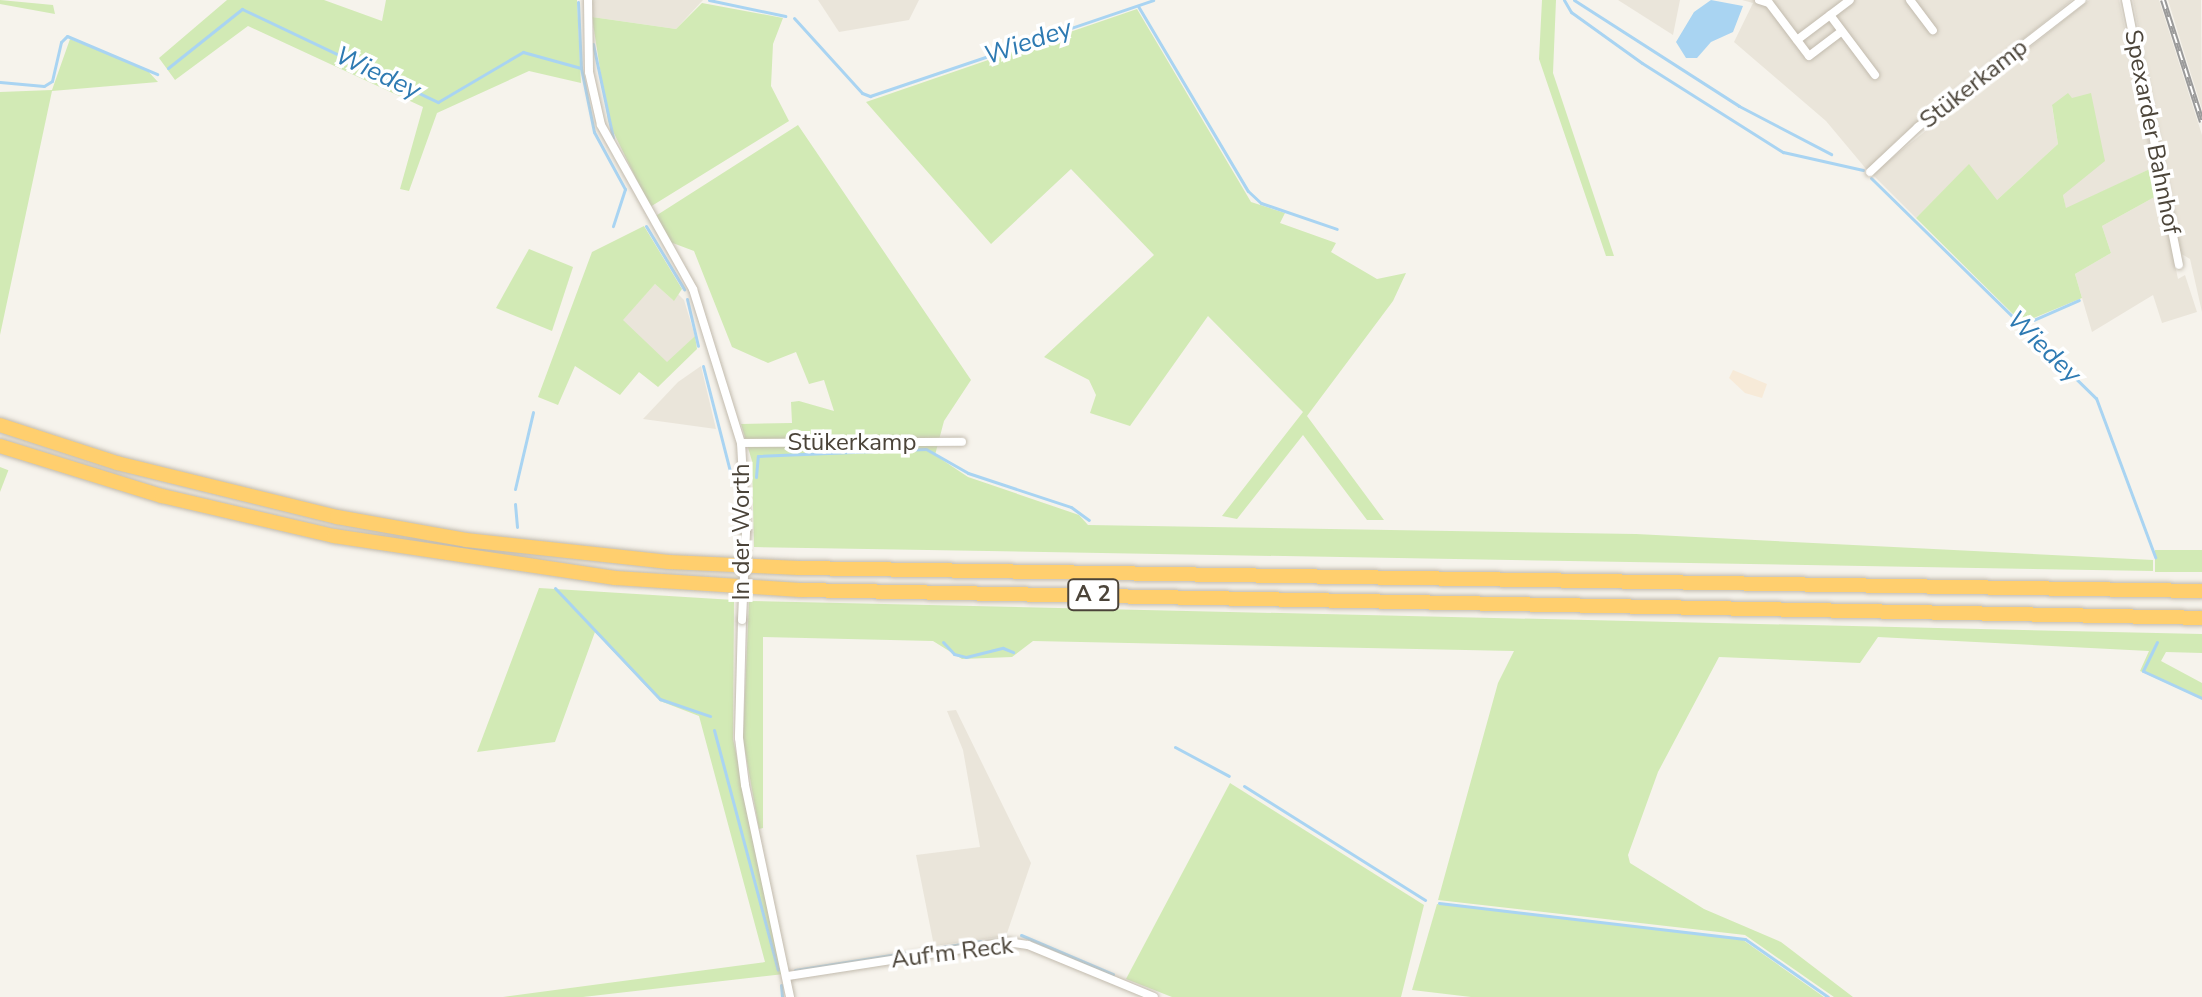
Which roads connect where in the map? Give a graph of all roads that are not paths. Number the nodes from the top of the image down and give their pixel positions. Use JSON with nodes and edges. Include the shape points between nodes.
{"nodes":[{"id":1,"x":588,"y":0,"type":"edge"},
{"id":2,"x":1759,"y":0,"type":"edge"},
{"id":3,"x":1850,"y":0,"type":"edge"},
{"id":4,"x":1910,"y":0,"type":"edge"},
{"id":5,"x":2082,"y":0,"type":"edge"},
{"id":6,"x":2126,"y":0,"type":"edge"},
{"id":7,"x":1830,"y":15,"type":"junction"},
{"id":8,"x":1933,"y":30,"type":"dead end"},
{"id":9,"x":1842,"y":31,"type":"junction"},
{"id":10,"x":1797,"y":40,"type":"junction"},
{"id":11,"x":1875,"y":75,"type":"dead end"},
{"id":12,"x":1870,"y":172,"type":"dead end"},
{"id":13,"x":2179,"y":265,"type":"dead end"},
{"id":14,"x":0,"y":425,"type":"edge"},
{"id":15,"x":962,"y":442,"type":"dead end"},
{"id":16,"x":741,"y":443,"type":"junction"},
{"id":17,"x":0,"y":446,"type":"edge"},
{"id":18,"x":2202,"y":591,"type":"edge"},
{"id":19,"x":2202,"y":618,"type":"edge"},
{"id":20,"x":788,"y":976,"type":"junction"},
{"id":21,"x":790,"y":997,"type":"edge"},
{"id":22,"x":1154,"y":997,"type":"edge"}],
"edges":[{"from":1,"to":16,"type":"street","name":"In der Worth","via":[[589,72],[601,125],[693,289]]},
{"from":2,"to":10,"type":"street","via":[[1769,3]]},
{"from":3,"to":7,"type":"street"},
{"from":4,"to":8,"type":"street"},
{"from":5,"to":12,"type":"street","name":"Stükerkamp","via":[[1918,127]]},
{"from":6,"to":13,"type":"street","name":"Spexarder Bahnhof"},
{"from":7,"to":9,"type":"street"},
{"from":7,"to":10,"type":"street"},
{"from":9,"to":10,"type":"street","via":[[1809,56]]},
{"from":9,"to":11,"type":"street"},
{"from":14,"to":18,"type":"highway","number":"A 2","via":[[117,463],[337,517],[466,540],[669,562]]},
{"from":15,"to":16,"type":"street","name":"Stükerkamp"},
{"from":16,"to":20,"type":"street","name":"In der Worth","bridge":true,"via":[[746,531],[739,738]]},
{"from":17,"to":19,"type":"highway","number":"A 2","via":[[162,496],[334,536],[615,578],[801,590]]},
{"from":20,"to":21,"type":"street","name":"In der Worth"},
{"from":20,"to":22,"type":"street","name":"Auf'm Reck","via":[[1007,942],[1028,945]]}]}
